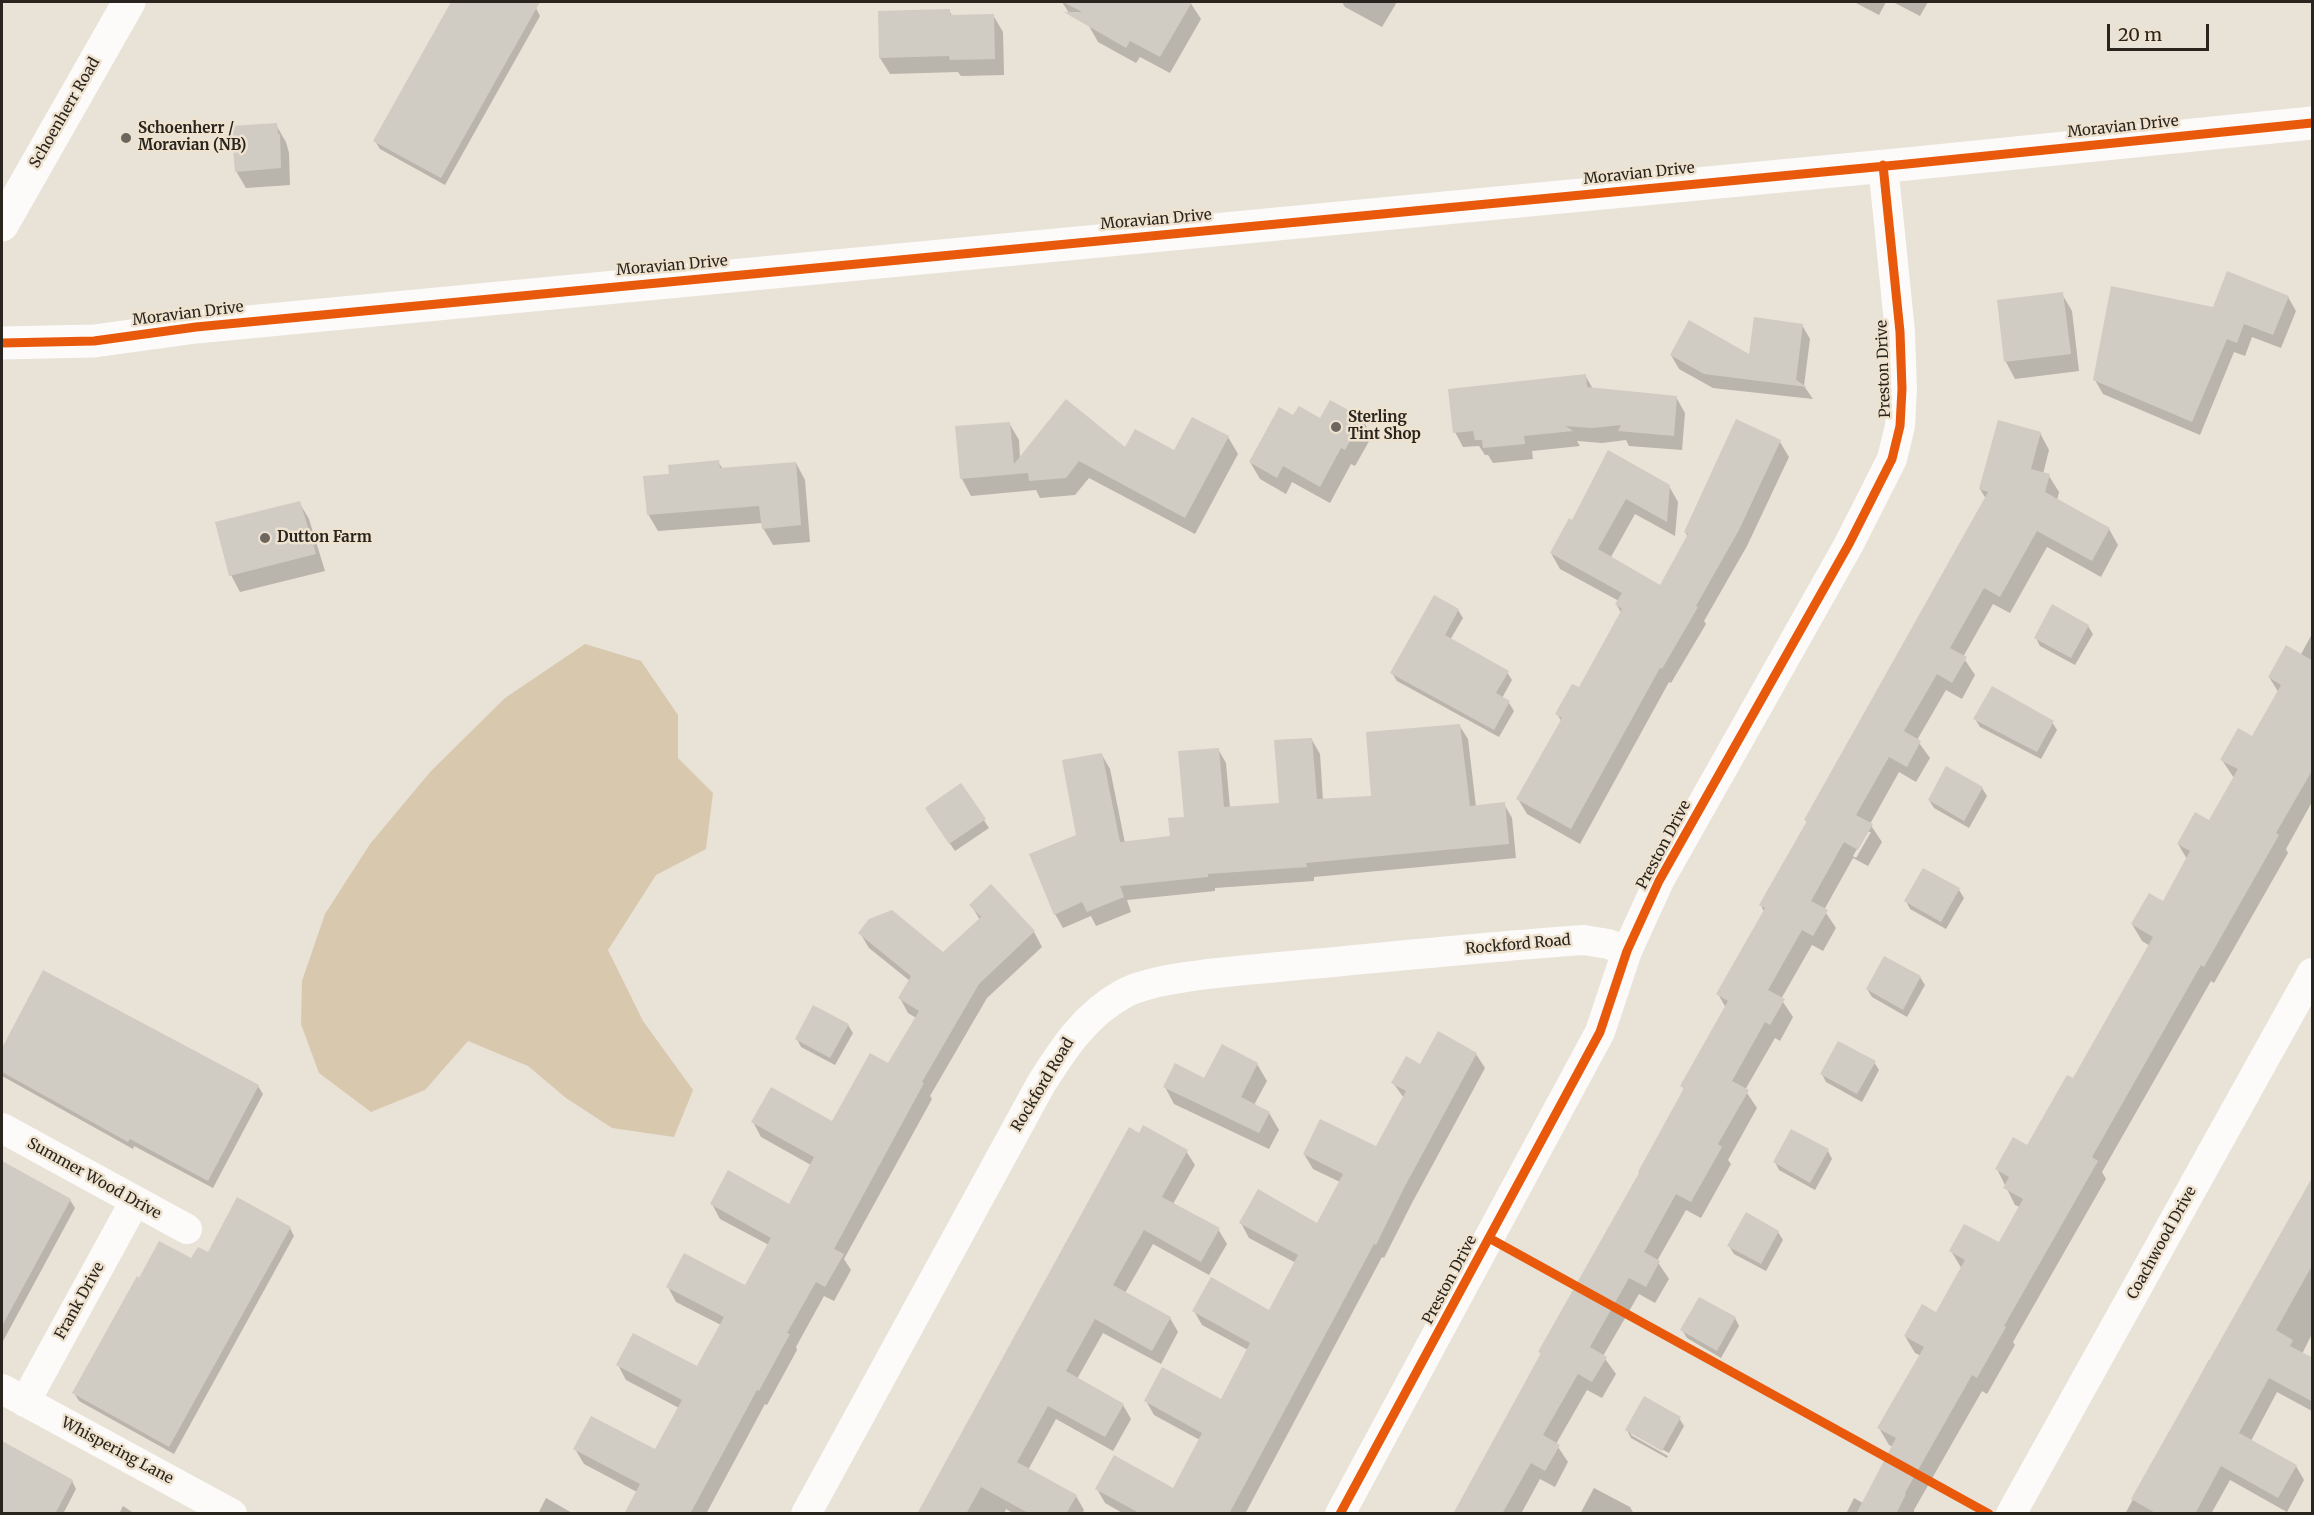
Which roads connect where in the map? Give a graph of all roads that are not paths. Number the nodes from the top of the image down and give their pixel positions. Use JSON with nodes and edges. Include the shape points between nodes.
{"nodes":[{"id":1,"x":129,"y":2,"type":"edge"},
{"id":2,"x":2313,"y":123,"type":"edge"},
{"id":3,"x":1883,"y":165,"type":"junction"},
{"id":4,"x":2,"y":225,"type":"edge"},
{"id":5,"x":2,"y":343,"type":"edge"},
{"id":6,"x":1627,"y":951,"type":"junction"},
{"id":7,"x":2313,"y":973,"type":"edge"},
{"id":8,"x":2,"y":1128,"type":"edge"},
{"id":9,"x":135,"y":1201,"type":"junction"},
{"id":10,"x":187,"y":1229,"type":"dead end"},
{"id":11,"x":13,"y":1396,"type":"edge"},
{"id":12,"x":232,"y":1514,"type":"edge"},
{"id":13,"x":806,"y":1514,"type":"edge"},
{"id":14,"x":1340,"y":1514,"type":"edge"},
{"id":15,"x":2011,"y":1514,"type":"edge"}],
"edges":[{"from":1,"to":4,"type":"street","name":"Schoenherr Road"},
{"from":2,"to":3,"type":"street","name":"Moravian Drive"},
{"from":3,"to":5,"type":"street","name":"Moravian Drive","via":[[196,327],[94,341]]},
{"from":3,"to":6,"type":"street","name":"Preston Drive","via":[[1902,389],[1900,426],[1892,459],[1849,544],[1659,881]]},
{"from":6,"to":13,"type":"street","name":"Rockford Road","via":[[1584,940],[1246,971],[1162,982],[1124,993],[1073,1036],[1041,1084]]},
{"from":6,"to":14,"type":"street","name":"Preston Drive","via":[[1600,1032]]},
{"from":7,"to":15,"type":"street","name":"Coachwood Drive"},
{"from":8,"to":9,"type":"street","name":"Summer Wood Drive"},
{"from":9,"to":10,"type":"street","name":"Summer Wood Drive"},
{"from":9,"to":11,"type":"street","name":"Frank Drive"},
{"from":11,"to":12,"type":"street","name":"Whispering Lane"}]}
